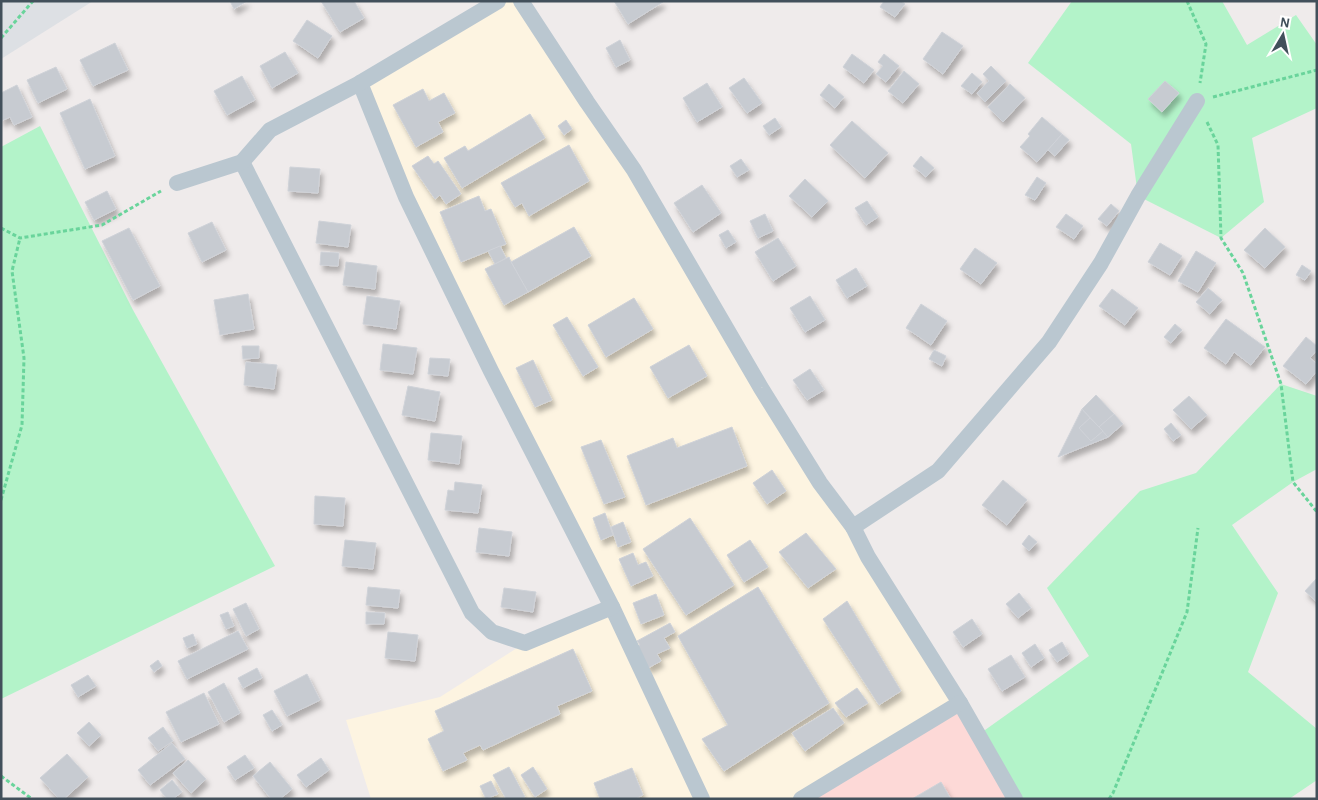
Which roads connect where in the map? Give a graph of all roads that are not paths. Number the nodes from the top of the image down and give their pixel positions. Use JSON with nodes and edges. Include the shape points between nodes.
{"nodes":[{"id":1,"x":498,"y":1,"type":"edge"},
{"id":2,"x":521,"y":1,"type":"edge"},
{"id":3,"x":360,"y":83,"type":"junction"},
{"id":4,"x":1197,"y":101,"type":"road end"},
{"id":5,"x":242,"y":162,"type":"junction"},
{"id":6,"x":177,"y":183,"type":"road end"},
{"id":7,"x":853,"y":528,"type":"junction"},
{"id":8,"x":612,"y":607,"type":"junction"},
{"id":9,"x":960,"y":704,"type":"junction"},
{"id":10,"x":702,"y":799,"type":"edge"},
{"id":11,"x":801,"y":799,"type":"edge"},
{"id":12,"x":1015,"y":799,"type":"edge"}],
"edges":[{"from":1,"to":3,"type":"street"},
{"from":2,"to":7,"type":"street","via":[[634,170],[761,388],[820,483]]},
{"from":3,"to":5,"type":"street","via":[[270,130]]},
{"from":3,"to":8,"type":"street","via":[[406,197]]},
{"from":4,"to":7,"type":"street","via":[[1049,342],[938,471]]},
{"from":5,"to":6,"type":"street"},
{"from":5,"to":8,"type":"street","via":[[472,613],[492,632],[525,643]]},
{"from":7,"to":9,"type":"street"},
{"from":8,"to":10,"type":"street"},
{"from":9,"to":11,"type":"street"},
{"from":9,"to":12,"type":"street"}]}
